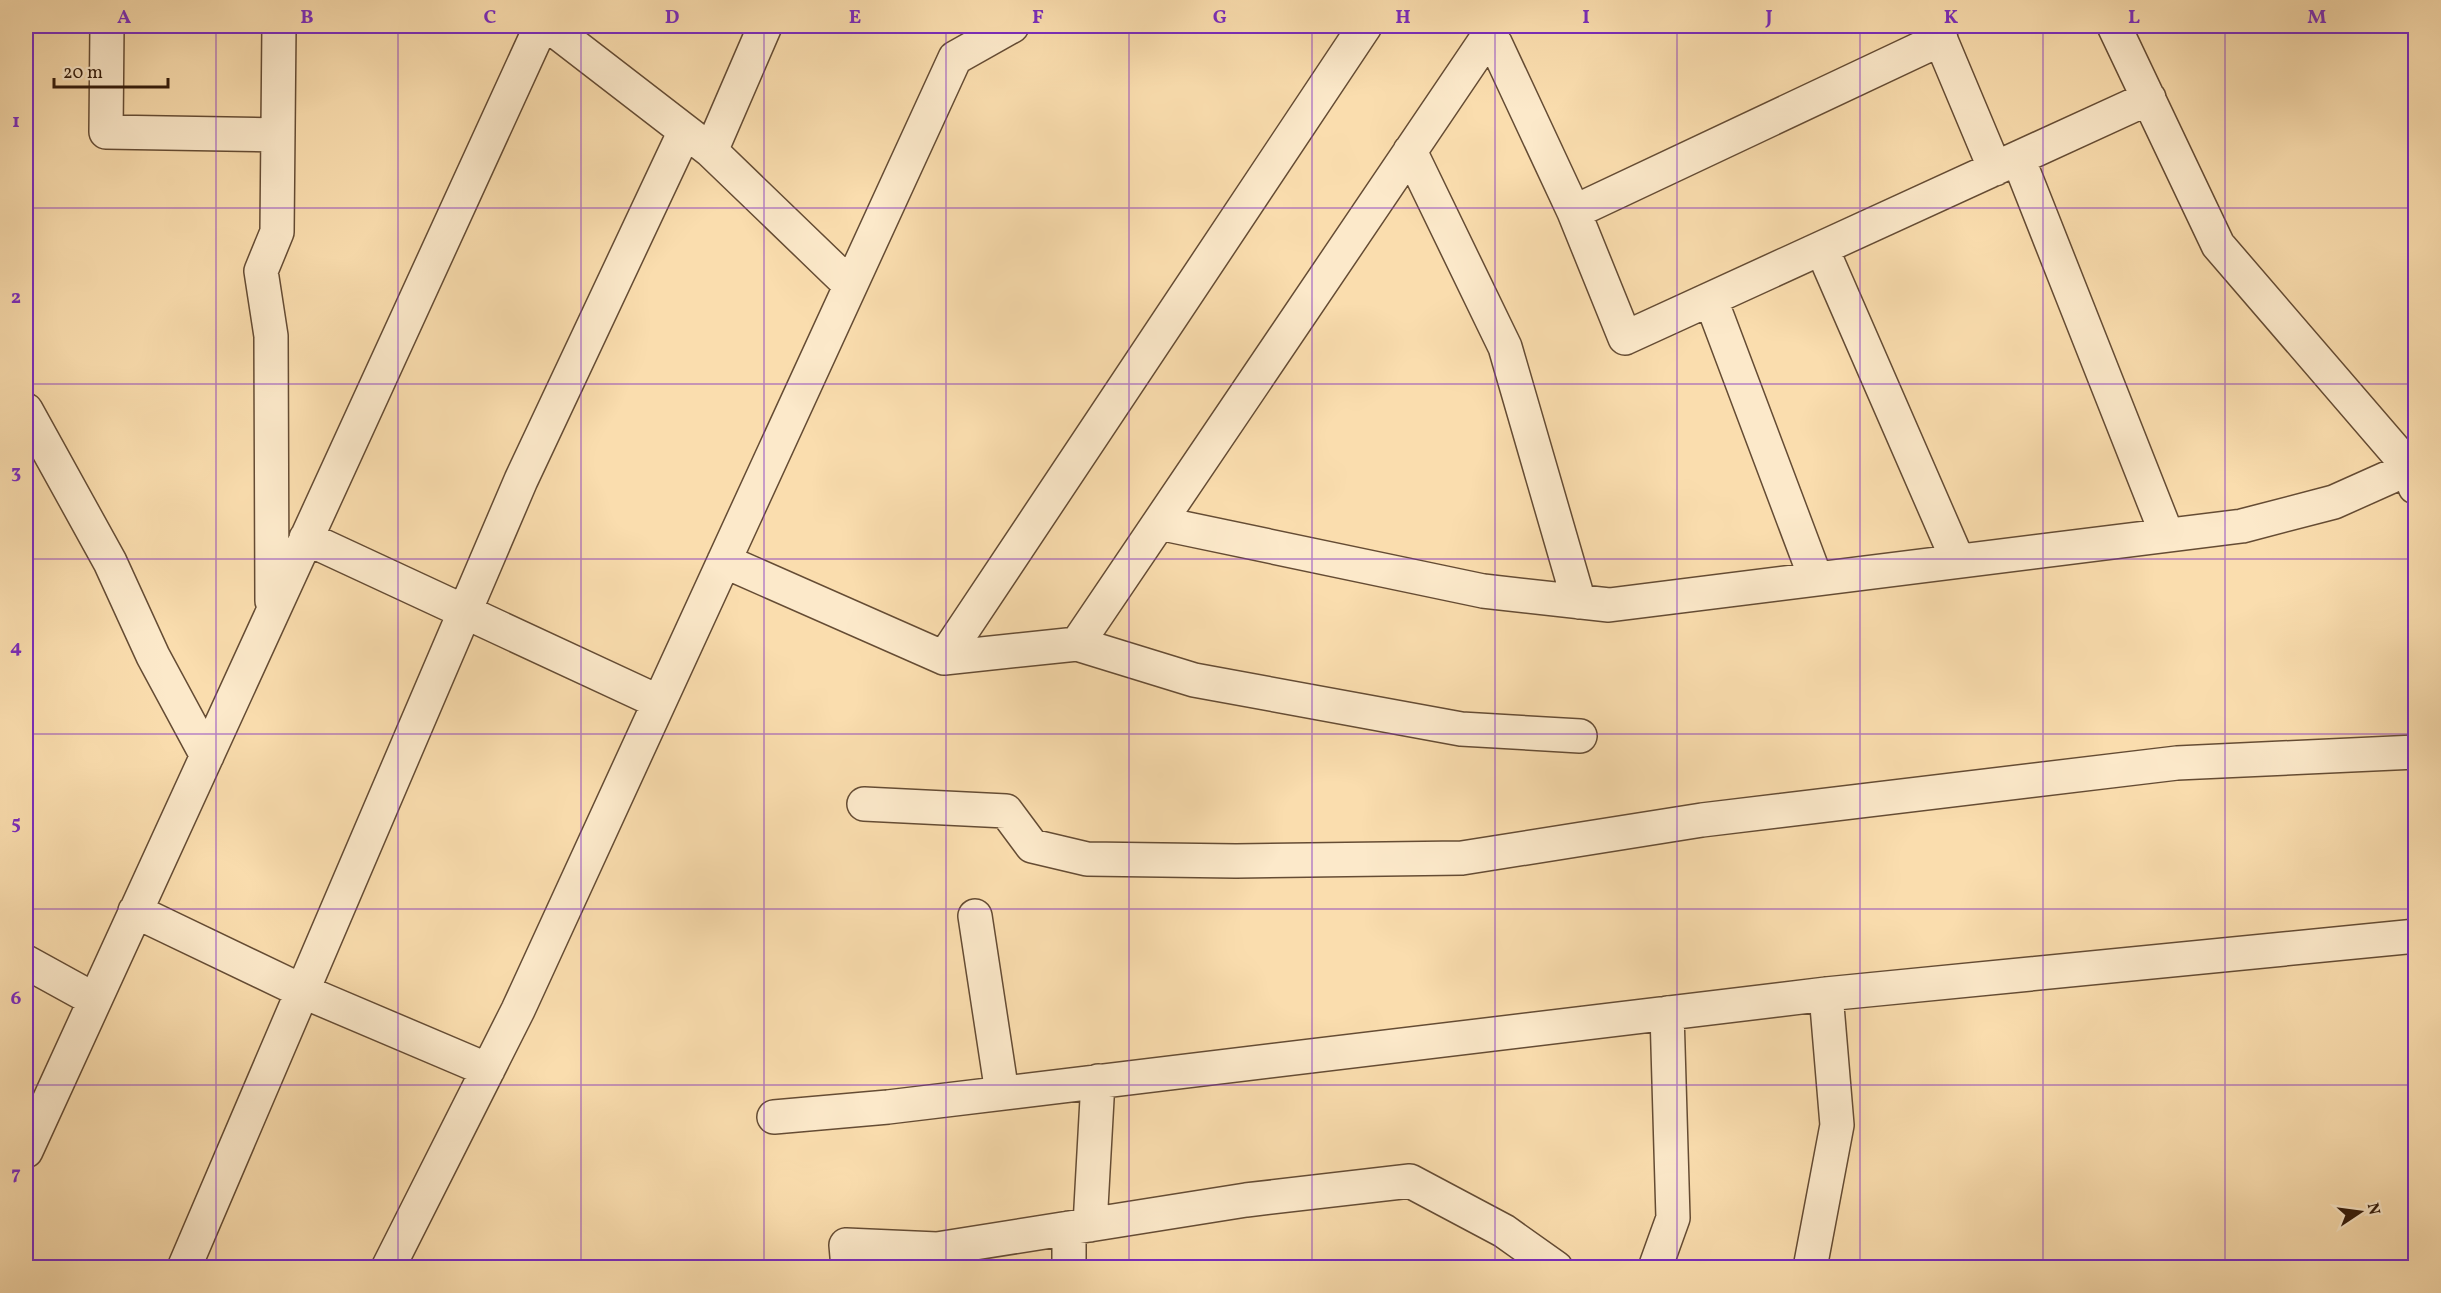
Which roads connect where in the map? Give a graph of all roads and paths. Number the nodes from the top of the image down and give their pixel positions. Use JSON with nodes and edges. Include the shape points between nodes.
{"nodes":[{"id":1,"x":107,"y":26,"type":"edge"},
{"id":2,"x":279,"y":26,"type":"edge"},
{"id":3,"x":541,"y":26,"type":"edge"},
{"id":4,"x":549,"y":26,"type":"edge"},
{"id":5,"x":765,"y":26,"type":"edge"},
{"id":6,"x":969,"y":26,"type":"edge"},
{"id":7,"x":1012,"y":26,"type":"edge"},
{"id":8,"x":1365,"y":26,"type":"edge"},
{"id":9,"x":2114,"y":26,"type":"edge"},
{"id":10,"x":1493,"y":29,"type":"edge"},
{"id":11,"x":1938,"y":32,"type":"edge"},
{"id":12,"x":955,"y":58,"type":"junction"},
{"id":13,"x":2149,"y":98,"type":"junction"},
{"id":14,"x":685,"y":131,"type":"junction"},
{"id":15,"x":278,"y":135,"type":"junction"},
{"id":16,"x":711,"y":151,"type":"junction"},
{"id":17,"x":1410,"y":152,"type":"junction"},
{"id":18,"x":2007,"y":164,"type":"junction"},
{"id":19,"x":1574,"y":212,"type":"junction"},
{"id":20,"x":1822,"y":249,"type":"junction"},
{"id":21,"x":850,"y":285,"type":"junction"},
{"id":22,"x":1711,"y":300,"type":"junction"},
{"id":23,"x":28,"y":422,"type":"edge"},
{"id":24,"x":2413,"y":478,"type":"edge"},
{"id":25,"x":1159,"y":523,"type":"junction"},
{"id":26,"x":2167,"y":535,"type":"junction"},
{"id":27,"x":306,"y":538,"type":"junction"},
{"id":28,"x":724,"y":561,"type":"junction"},
{"id":29,"x":1958,"y":561,"type":"junction"},
{"id":30,"x":1815,"y":579,"type":"junction"},
{"id":31,"x":1579,"y":602,"type":"junction"},
{"id":32,"x":465,"y":611,"type":"junction"},
{"id":33,"x":272,"y":612,"type":"junction"},
{"id":34,"x":1077,"y":644,"type":"junction"},
{"id":35,"x":944,"y":658,"type":"junction"},
{"id":36,"x":659,"y":702,"type":"junction"},
{"id":37,"x":1580,"y":736,"type":"dead end"},
{"id":38,"x":2415,"y":752,"type":"edge"},
{"id":39,"x":207,"y":756,"type":"junction"},
{"id":40,"x":864,"y":804,"type":"dead end"},
{"id":41,"x":135,"y":911,"type":"junction"},
{"id":42,"x":975,"y":916,"type":"dead end"},
{"id":43,"x":2415,"y":936,"type":"edge"},
{"id":44,"x":26,"y":962,"type":"edge"},
{"id":45,"x":302,"y":991,"type":"junction"},
{"id":46,"x":1826,"y":994,"type":"junction"},
{"id":47,"x":95,"y":1000,"type":"junction"},
{"id":48,"x":1667,"y":1013,"type":"junction"},
{"id":49,"x":488,"y":1070,"type":"junction"},
{"id":50,"x":1098,"y":1081,"type":"junction"},
{"id":51,"x":1002,"y":1093,"type":"junction"},
{"id":52,"x":774,"y":1117,"type":"dead end"},
{"id":53,"x":26,"y":1151,"type":"edge"},
{"id":54,"x":1080,"y":1226,"type":"junction"},
{"id":55,"x":184,"y":1268,"type":"edge"},
{"id":56,"x":388,"y":1268,"type":"edge"},
{"id":57,"x":848,"y":1268,"type":"edge"},
{"id":58,"x":1069,"y":1268,"type":"edge"},
{"id":59,"x":1556,"y":1268,"type":"edge"},
{"id":60,"x":1655,"y":1268,"type":"edge"},
{"id":61,"x":1810,"y":1268,"type":"edge"}],
"edges":[{"from":1,"to":15,"type":"street","via":[[106,132]]},
{"from":2,"to":15,"type":"street"},
{"from":3,"to":27,"type":"street"},
{"from":4,"to":14,"type":"street"},
{"from":5,"to":16,"type":"street"},
{"from":6,"to":12,"type":"street"},
{"from":7,"to":12,"type":"street"},
{"from":8,"to":35,"type":"street"},
{"from":9,"to":13,"type":"street"},
{"from":10,"to":17,"type":"street"},
{"from":10,"to":19,"type":"street"},
{"from":11,"to":18,"type":"street"},
{"from":11,"to":19,"type":"street"},
{"from":12,"to":21,"type":"street"},
{"from":13,"to":18,"type":"street"},
{"from":13,"to":24,"type":"street","via":[[2218,245]]},
{"from":14,"to":16,"type":"street"},
{"from":14,"to":32,"type":"street","via":[[521,480]]},
{"from":15,"to":33,"type":"street","via":[[277,232],[261,271],[272,336]]},
{"from":16,"to":21,"type":"street"},
{"from":17,"to":25,"type":"street"},
{"from":17,"to":31,"type":"street","via":[[1505,347]]},
{"from":18,"to":20,"type":"street"},
{"from":18,"to":26,"type":"street"},
{"from":19,"to":22,"type":"street","via":[[1625,338]]},
{"from":20,"to":22,"type":"street"},
{"from":20,"to":29,"type":"street"},
{"from":21,"to":28,"type":"street"},
{"from":22,"to":30,"type":"street"},
{"from":23,"to":39,"type":"street","via":[[110,561],[153,656]]},
{"from":24,"to":26,"type":"street","via":[[2242,525]]},
{"from":25,"to":31,"type":"street","via":[[1483,591]]},
{"from":25,"to":34,"type":"street"},
{"from":26,"to":29,"type":"street"},
{"from":27,"to":32,"type":"street"},
{"from":27,"to":33,"type":"street"},
{"from":28,"to":35,"type":"street"},
{"from":28,"to":36,"type":"street"},
{"from":29,"to":30,"type":"street"},
{"from":30,"to":31,"type":"street","via":[[1609,605]]},
{"from":32,"to":36,"type":"street"},
{"from":32,"to":45,"type":"street"},
{"from":33,"to":39,"type":"street"},
{"from":34,"to":35,"type":"street"},
{"from":34,"to":37,"type":"street","via":[[1194,681],[1461,729]]},
{"from":36,"to":49,"type":"street"},
{"from":38,"to":40,"type":"street","via":[[2177,763],[1702,820],[1462,858],[1087,859],[1032,846],[1006,811]]},
{"from":39,"to":41,"type":"street"},
{"from":41,"to":45,"type":"street"},
{"from":41,"to":47,"type":"street"},
{"from":42,"to":51,"type":"street"},
{"from":43,"to":46,"type":"street"},
{"from":44,"to":47,"type":"street"},
{"from":45,"to":49,"type":"street"},
{"from":45,"to":55,"type":"street"},
{"from":46,"to":48,"type":"street"},
{"from":46,"to":61,"type":"street","via":[[1837,1125]]},
{"from":47,"to":53,"type":"street"},
{"from":48,"to":50,"type":"street"},
{"from":48,"to":60,"type":"street","via":[[1673,1218]]},
{"from":49,"to":56,"type":"street"},
{"from":50,"to":51,"type":"street"},
{"from":50,"to":54,"type":"street"},
{"from":51,"to":52,"type":"street"},
{"from":54,"to":57,"type":"street","via":[[937,1249],[846,1245]]},
{"from":54,"to":58,"type":"street"},
{"from":54,"to":59,"type":"street","via":[[1245,1200],[1410,1181],[1504,1231]]}]}
